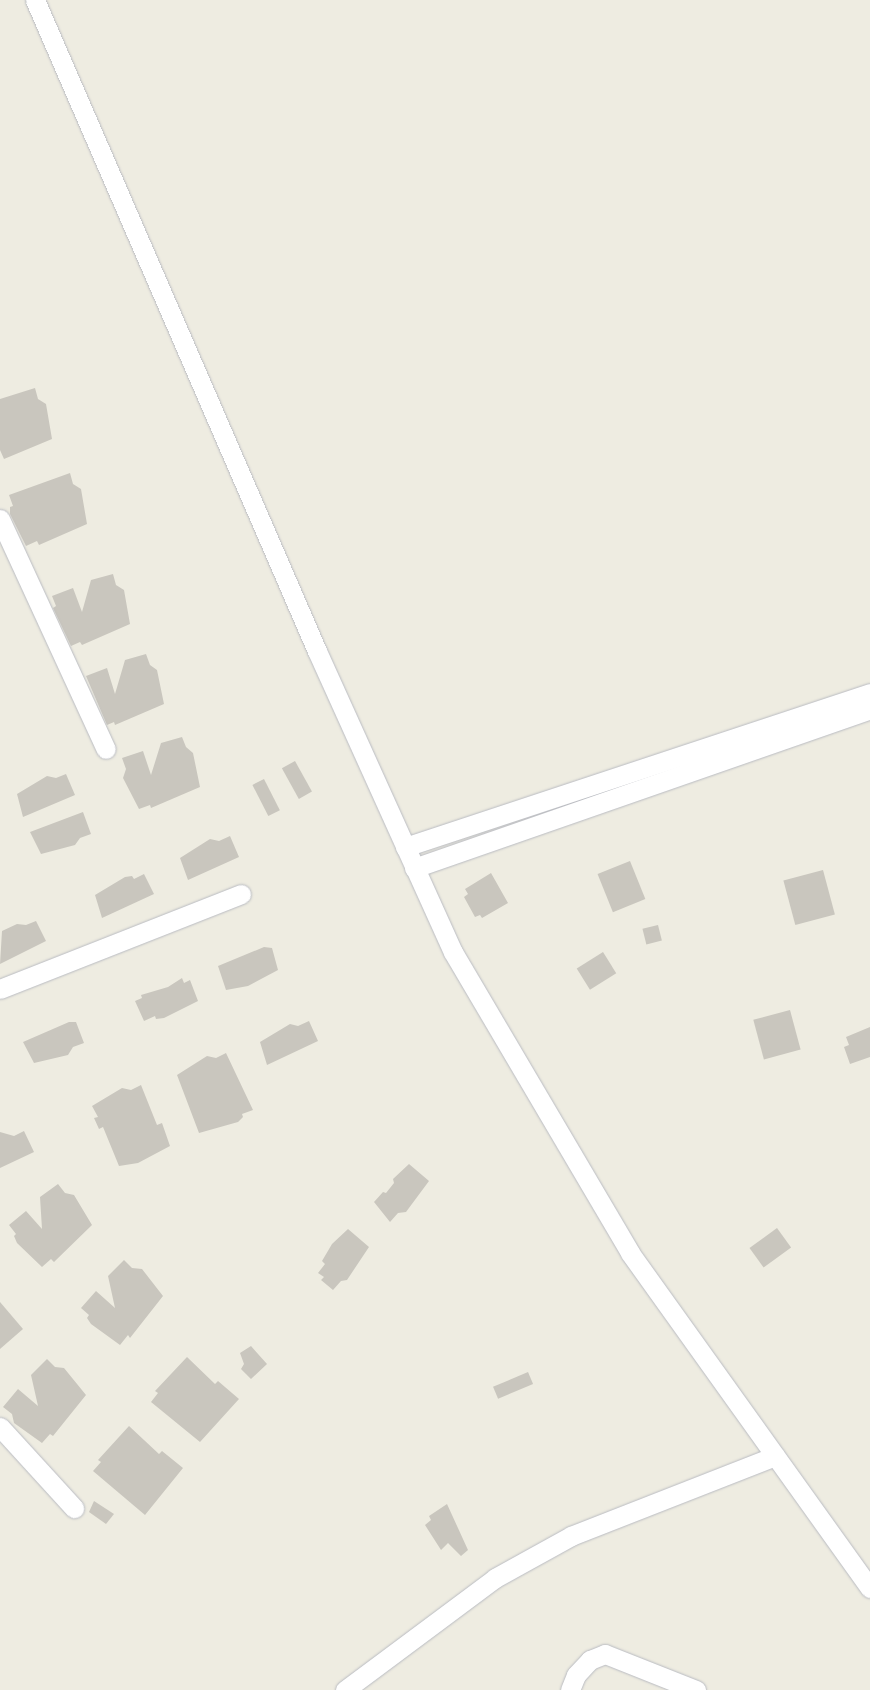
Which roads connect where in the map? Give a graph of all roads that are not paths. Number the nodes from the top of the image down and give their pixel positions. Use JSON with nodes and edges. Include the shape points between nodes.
{"nodes":[{"id":1,"x":35,"y":0,"type":"edge"},
{"id":2,"x":0,"y":519,"type":"edge"},
{"id":3,"x":870,"y":693,"type":"edge"},
{"id":4,"x":870,"y":709,"type":"edge"},
{"id":5,"x":106,"y":749,"type":"dead end"},
{"id":6,"x":405,"y":848,"type":"junction"},
{"id":7,"x":414,"y":868,"type":"junction"},
{"id":8,"x":241,"y":894,"type":"dead end"},
{"id":9,"x":0,"y":989,"type":"edge"},
{"id":10,"x":0,"y":1427,"type":"edge"},
{"id":11,"x":775,"y":1456,"type":"junction"},
{"id":12,"x":74,"y":1508,"type":"dead end"},
{"id":13,"x":870,"y":1588,"type":"edge"},
{"id":14,"x":345,"y":1690,"type":"edge"},
{"id":15,"x":570,"y":1690,"type":"edge"},
{"id":16,"x":696,"y":1690,"type":"edge"}],
"edges":[{"from":1,"to":6,"type":"street"},
{"from":2,"to":5,"type":"street"},
{"from":3,"to":6,"type":"street"},
{"from":4,"to":7,"type":"street"},
{"from":6,"to":7,"type":"street"},
{"from":7,"to":11,"type":"street","via":[[453,952],[630,1253]]},
{"from":8,"to":9,"type":"street"},
{"from":10,"to":12,"type":"street"},
{"from":11,"to":13,"type":"street"},
{"from":11,"to":14,"type":"street","via":[[562,1541],[495,1578]]},
{"from":15,"to":16,"type":"street","via":[[576,1675],[590,1660],[606,1654]]}]}
